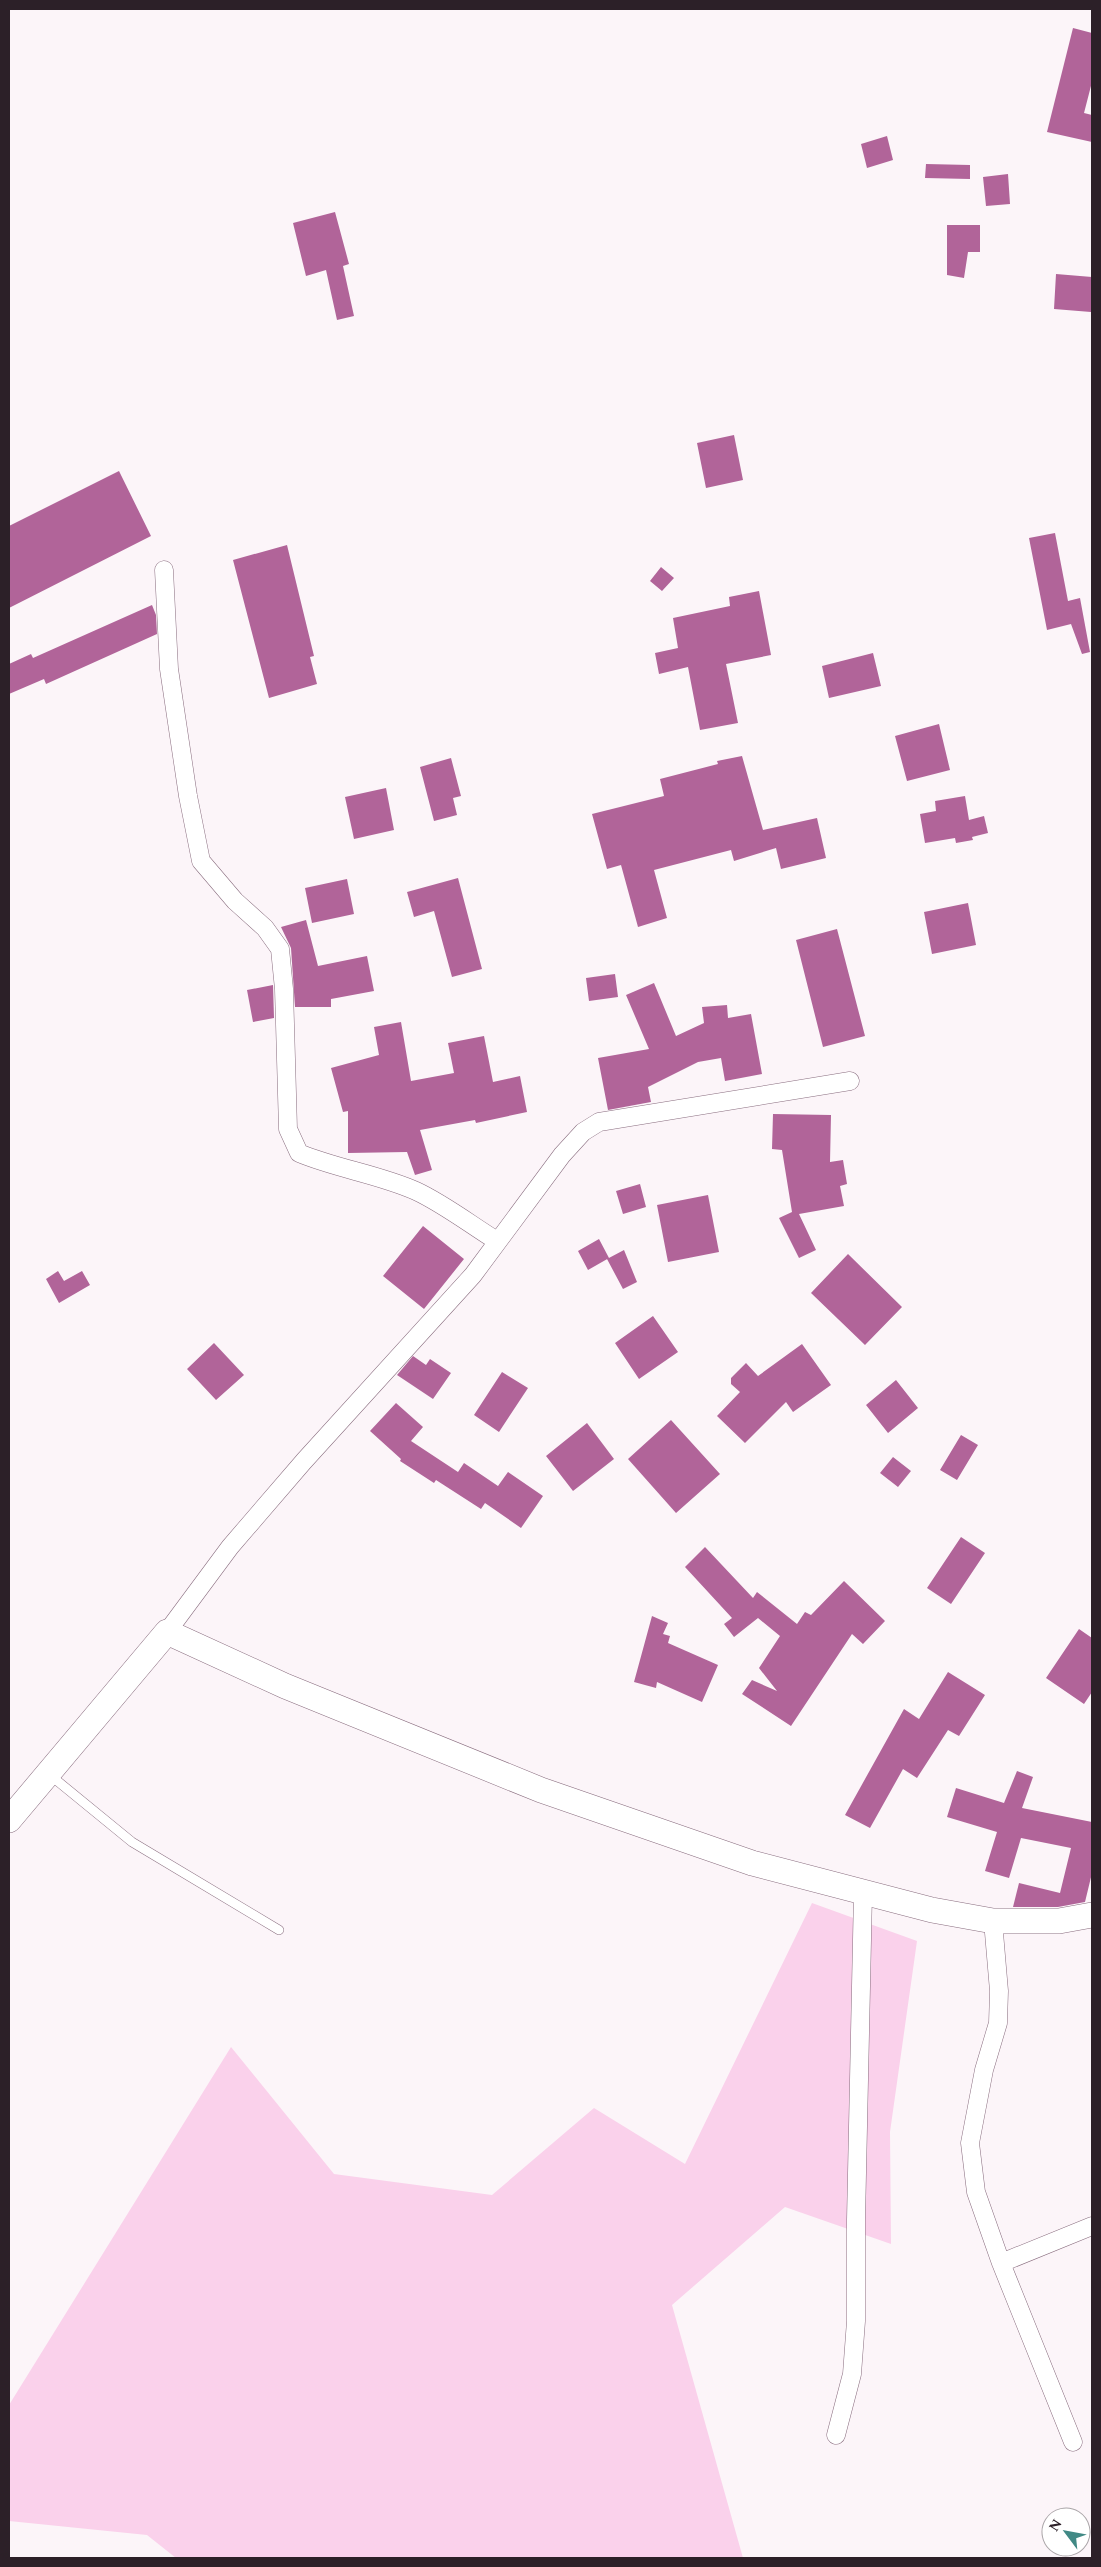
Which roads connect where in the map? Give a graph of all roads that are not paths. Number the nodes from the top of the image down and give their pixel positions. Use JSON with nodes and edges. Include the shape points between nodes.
{"nodes":[{"id":1,"x":164,"y":570,"type":"dead end"},
{"id":2,"x":850,"y":1081,"type":"dead end"},
{"id":3,"x":498,"y":1242,"type":"junction"},
{"id":4,"x":167,"y":1632,"type":"junction"},
{"id":5,"x":48,"y":1773,"type":"junction"},
{"id":6,"x":9,"y":1820,"type":"edge"},
{"id":7,"x":863,"y":1893,"type":"junction"},
{"id":8,"x":1092,"y":1915,"type":"edge"},
{"id":9,"x":993,"y":1921,"type":"junction"},
{"id":10,"x":279,"y":1930,"type":"dead end"},
{"id":11,"x":1092,"y":2226,"type":"edge"},
{"id":12,"x":1000,"y":2263,"type":"junction"},
{"id":13,"x":836,"y":2435,"type":"dead end"},
{"id":14,"x":1073,"y":2442,"type":"dead end"}],
"edges":[{"from":1,"to":3,"type":"street","via":[[168,669],[201,861],[280,949],[288,1129],[295,1145],[299,1153],[325,1164],[366,1173],[416,1191]]},
{"from":2,"to":3,"type":"street","via":[[599,1122],[583,1132],[562,1155]]},
{"from":3,"to":4,"type":"street","via":[[230,1547]]},
{"from":4,"to":5,"type":"street"},
{"from":4,"to":7,"type":"street","via":[[285,1686],[541,1790],[752,1863]]},
{"from":5,"to":6,"type":"street"},
{"from":5,"to":10,"type":"lane","via":[[132,1842]]},
{"from":7,"to":9,"type":"street"},
{"from":7,"to":13,"type":"street","via":[[856,2321],[852,2374]]},
{"from":8,"to":9,"type":"street","via":[[1059,1921]]},
{"from":9,"to":12,"type":"street","via":[[999,1991],[998,2023],[984,2070],[970,2143],[976,2192]]},
{"from":11,"to":12,"type":"street"},
{"from":12,"to":14,"type":"street"}]}
